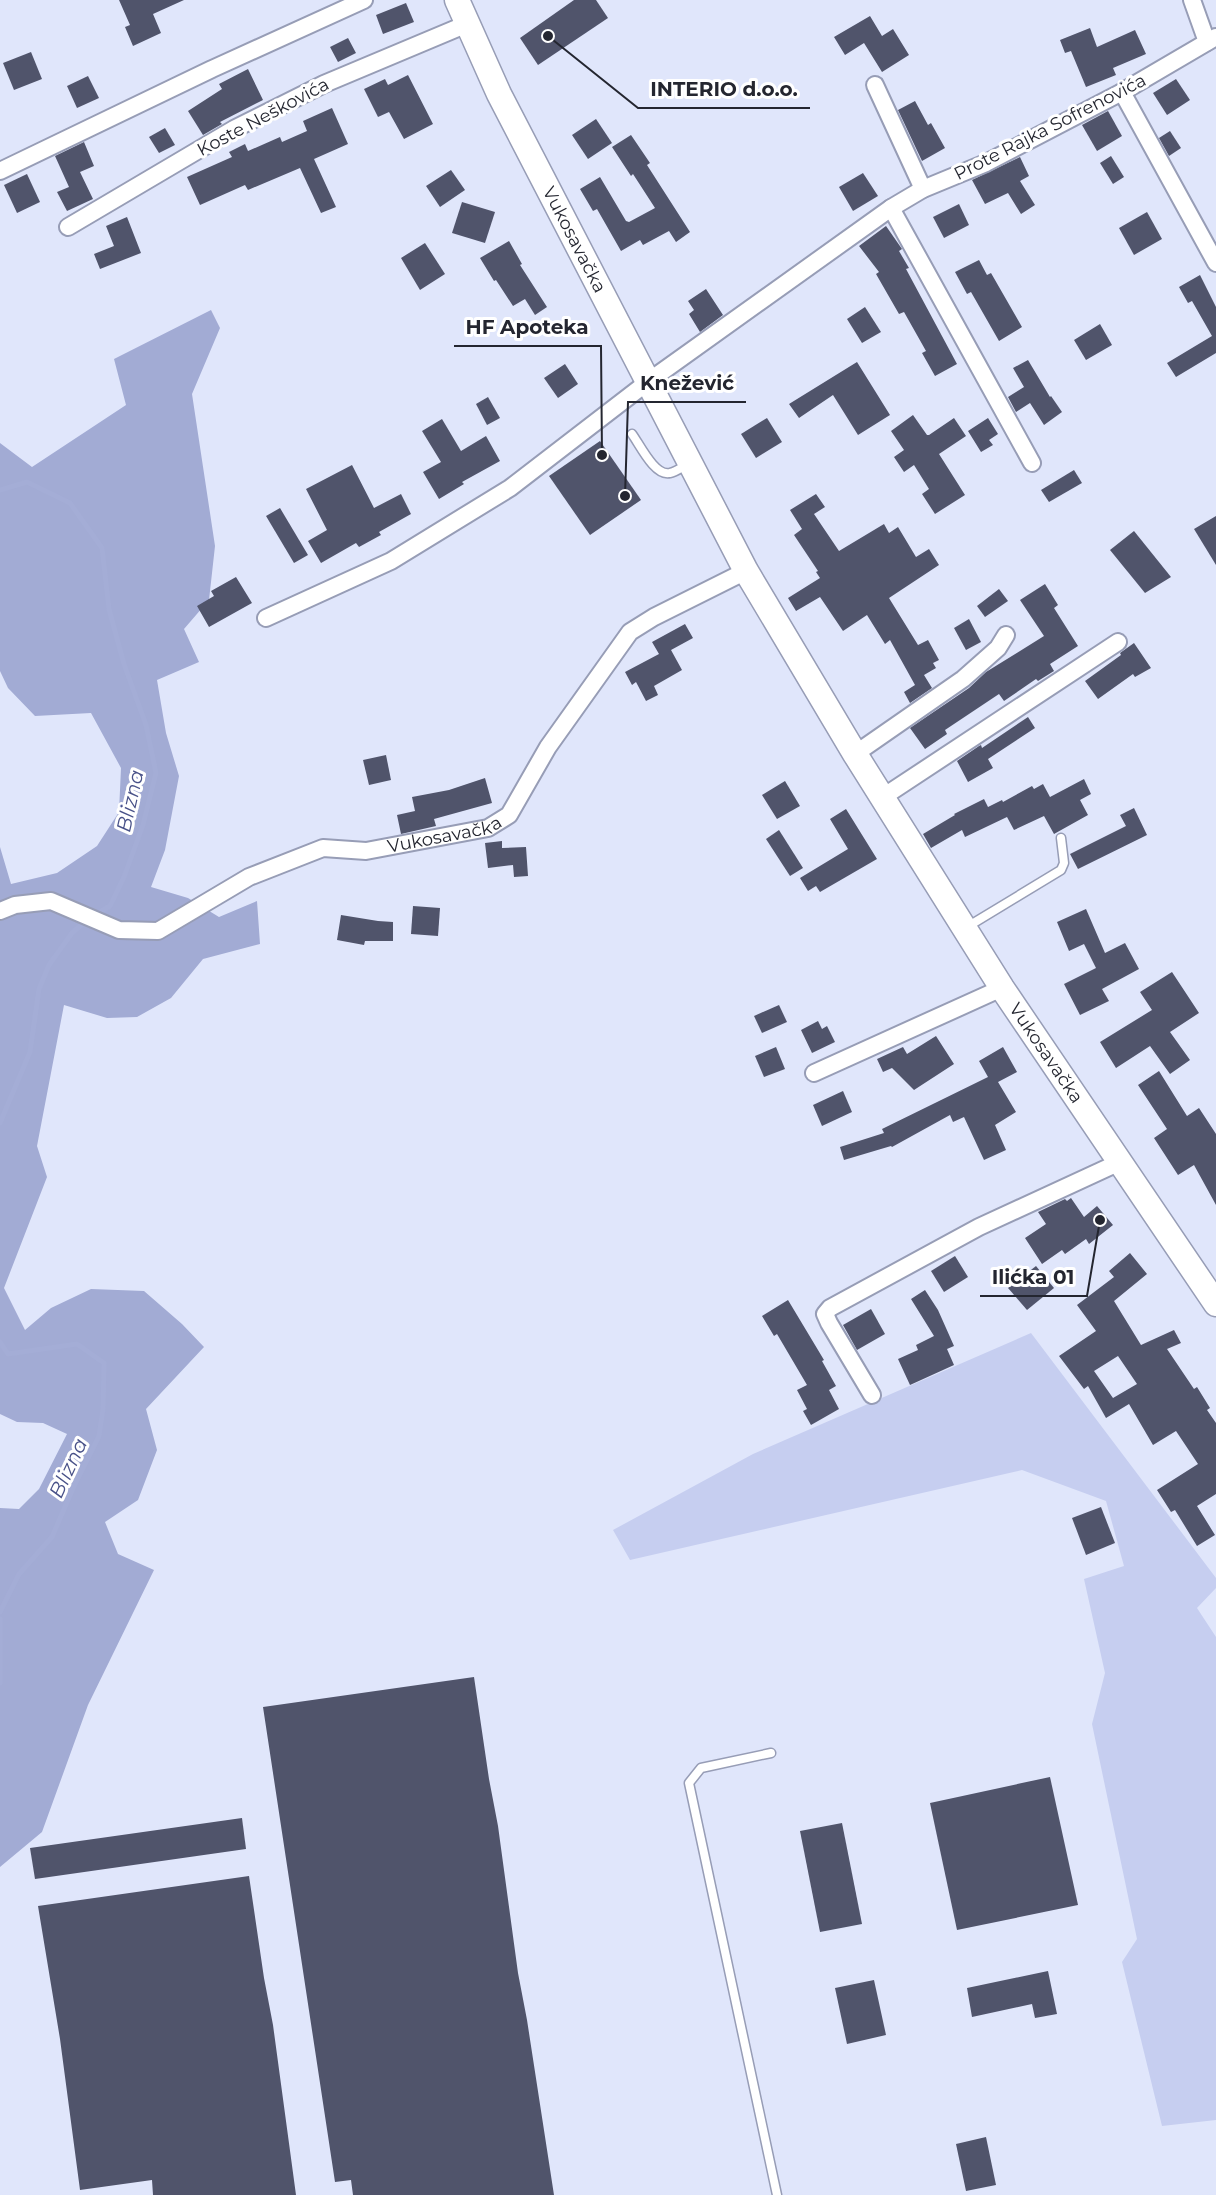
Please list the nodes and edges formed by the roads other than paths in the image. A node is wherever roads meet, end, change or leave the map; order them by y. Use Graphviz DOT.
graph roads {
  1 [pos="364,0"];
  2 [pos="458,0"];
  3 [pos="1192,0"];
  4 [pos="467,24"];
  5 [pos="1212,39"];
  6 [pos="874,85"];
  7 [pos="1122,92"];
  8 [pos="0,171"];
  9 [pos="923,189"];
  10 [pos="891,208"];
  11 [pos="68,227"];
  12 [pos="1216,264"];
  13 [pos="649,381"];
  14 [pos="632,434"];
  15 [pos="691,463"];
  16 [pos="1032,463"];
  17 [pos="746,572"];
  18 [pos="266,618"];
  19 [pos="1006,635"];
  20 [pos="1118,642"];
  21 [pos="855,754"];
  22 [pos="883,797"];
  23 [pos="1061,838"];
  24 [pos="0,911"];
  25 [pos="965,928"];
  26 [pos="1002,988"];
  27 [pos="814,1072"];
  28 [pos="1120,1162"];
  29 [pos="1216,1304"];
  30 [pos="872,1395"];
  31 [pos="771,1753"];
  32 [pos="777,2195"];
  1 -- 8 [label="street"];
  2 -- 4 [label="main road, Vukosavačka"];
  3 -- 5 [label="street, Prote Rajka Sofrenovića"];
  4 -- 11 [label="street, Koste Neškovića"];
  4 -- 13 [label="main road, Vukosavačka"];
  5 -- 7 [label="street, Prote Rajka Sofrenovića"];
  6 -- 9 [label="street"];
  7 -- 9 [label="street, Prote Rajka Sofrenovića"];
  7 -- 12 [label="street"];
  9 -- 10 [label="street, Prote Rajka Sofrenovića"];
  10 -- 13 [label="street, Prote Rajka Sofrenovića"];
  10 -- 16 [label="street"];
  13 -- 15 [label="main road, Vukosavačka"];
  13 -- 18 [label="street, Prote Rajka Sofrenovića"];
  14 -- 15 [label="lane"];
  15 -- 17 [label="main road, Vukosavačka"];
  17 -- 21 [label="main road, Vukosavačka"];
  17 -- 24 [label="street, Vukosavačka"];
  19 -- 21 [label="street"];
  20 -- 22 [label="street"];
  21 -- 22 [label="main road, Vukosavačka"];
  22 -- 25 [label="main road, Vukosavačka"];
  23 -- 25 [label="lane"];
  25 -- 26 [label="main road, Vukosavačka"];
  26 -- 27 [label="street"];
  26 -- 28 [label="main road, Vukosavačka"];
  28 -- 29 [label="main road, Vukosavačka"];
  28 -- 30 [label="street"];
  31 -- 32 [label="lane"];
}
